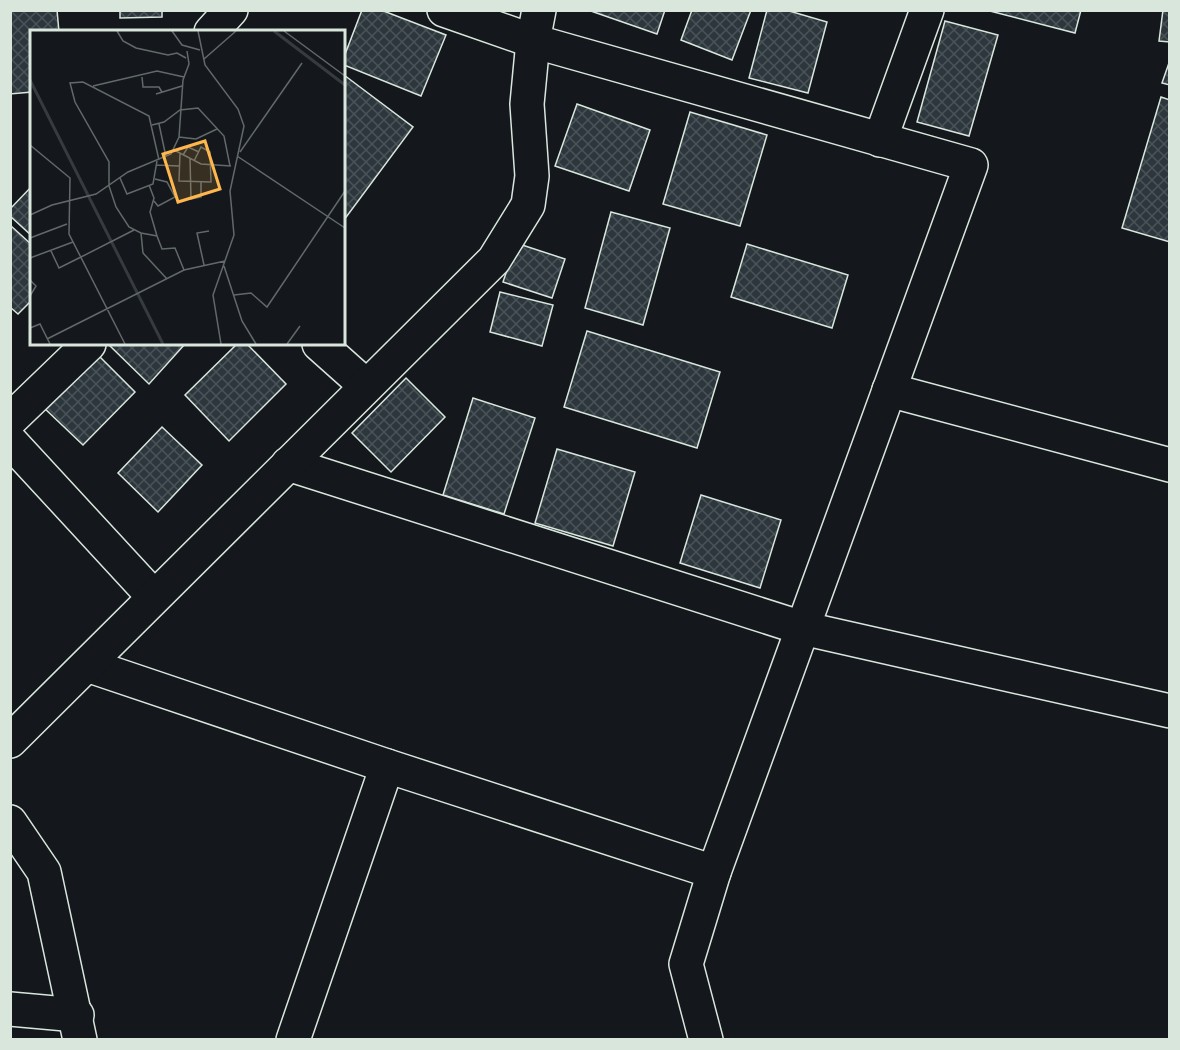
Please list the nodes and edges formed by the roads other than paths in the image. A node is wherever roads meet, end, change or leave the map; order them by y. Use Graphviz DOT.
graph roads {
  1 [pos="231,10"];
  2 [pos="444,10"];
  3 [pos="927,10"];
  4 [pos="536,26"];
  5 [pos="213,30"];
  6 [pos="880,140"];
  7 [pos="87,345"];
  8 [pos="320,345"];
  9 [pos="365,385"];
  10 [pos="889,390"];
  11 [pos="10,420"];
  12 [pos="10,441"];
  13 [pos="288,464"];
  14 [pos="1170,465"];
  15 [pos="154,597"];
  16 [pos="802,628"];
  17 [pos="87,665"];
  18 [pos="1170,711"];
  19 [pos="10,741"];
  20 [pos="387,766"];
  21 [pos="10,822"];
  22 [pos="714,872"];
  23 [pos="10,1009"];
  24 [pos="78,1027"];
  25 [pos="292,1040"];
  26 [pos="706,1040"];
  1 -- 5 [label="street"];
  2 -- 4 [label="street"];
  3 -- 6 [label="street"];
  4 -- 6 [label="street"];
  4 -- 9 [label="street"];
  6 -- 10 [label="street"];
  7 -- 11 [label="street"];
  8 -- 9 [label="street"];
  9 -- 13 [label="street"];
  10 -- 14 [label="street"];
  10 -- 16 [label="street"];
  12 -- 15 [label="street"];
  13 -- 15 [label="street"];
  13 -- 16 [label="street"];
  15 -- 17 [label="street"];
  16 -- 18 [label="street"];
  16 -- 22 [label="street"];
  17 -- 19 [label="street"];
  17 -- 20 [label="street"];
  20 -- 22 [label="street"];
  20 -- 25 [label="street"];
  21 -- 24 [label="street"];
  22 -- 26 [label="street"];
  23 -- 24 [label="street"];
}
